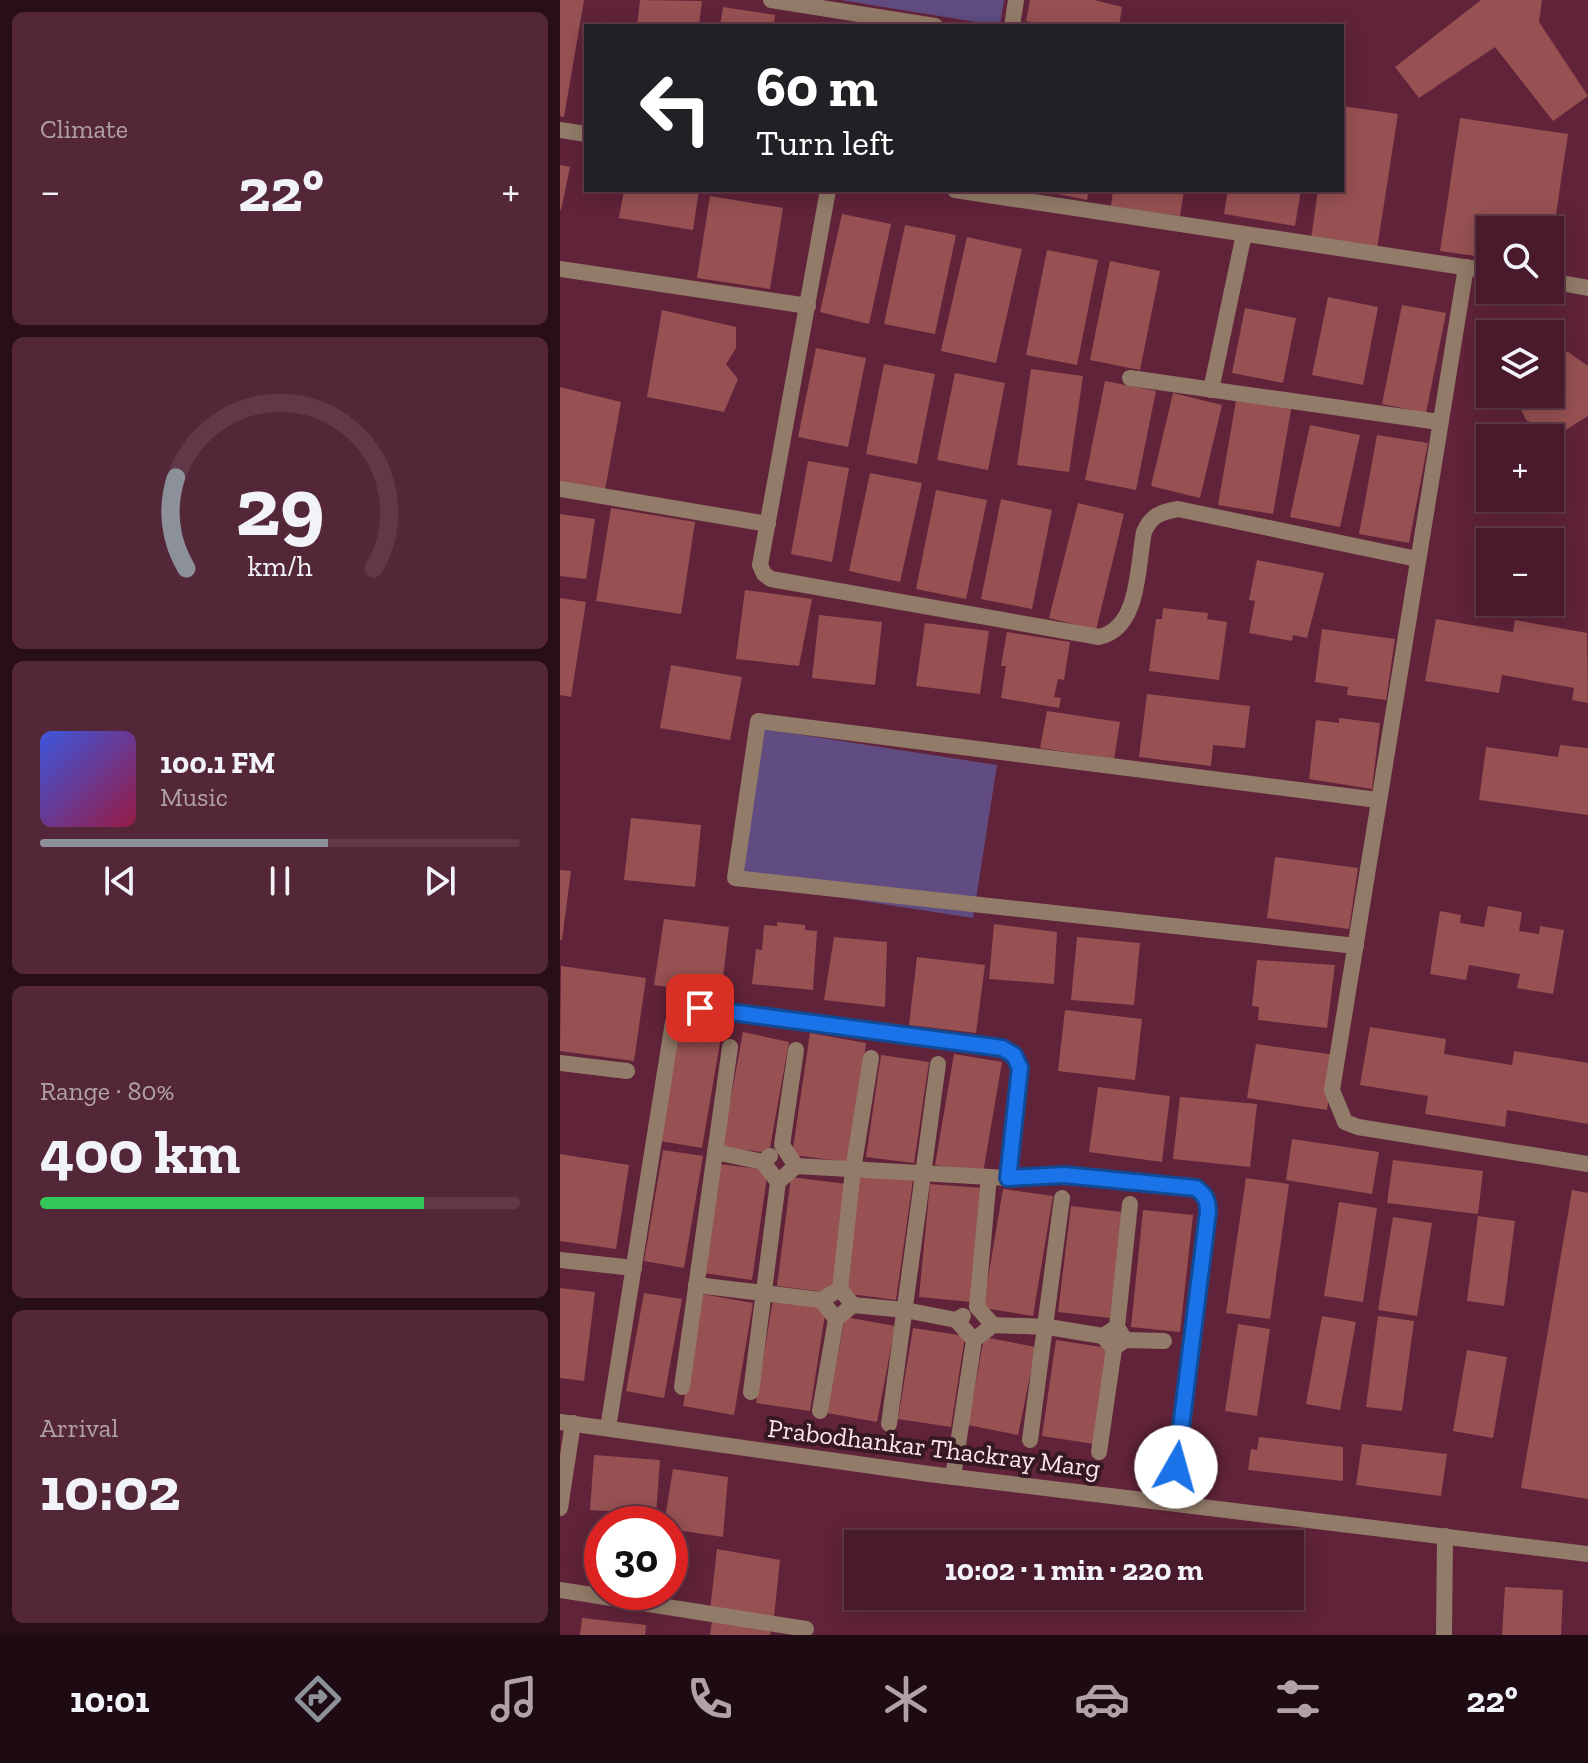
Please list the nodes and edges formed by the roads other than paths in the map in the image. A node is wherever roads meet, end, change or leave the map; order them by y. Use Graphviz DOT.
graph roads {
  1 [pos="771,0"];
  2 [pos="1016,0"];
  3 [pos="838,6"];
  4 [pos="925,24"];
  5 [pos="1012,24"];
  6 [pos="560,130"];
  7 [pos="584,134"];
  8 [pos="828,192"];
  9 [pos="978,192"];
  10 [pos="1001,194"];
  11 [pos="1244,234"];
  12 [pos="1466,267"];
  13 [pos="560,269"];
  14 [pos="1476,269"];
  15 [pos="1564,283"];
  16 [pos="1588,286"];
  17 [pos="808,306"];
  18 [pos="1130,378"];
  19 [pos="1211,390"];
  20 [pos="1439,422"];
  21 [pos="560,489"];
  22 [pos="768,524"];
  23 [pos="1417,559"];
  24 [pos="1378,800"];
  25 [pos="1356,946"];
  26 [pos="730,1047"];
  27 [pos="796,1050"];
  28 [pos="871,1058"];
  29 [pos="560,1063"];
  30 [pos="938,1064"];
  31 [pos="627,1071"];
  32 [pos="782,1145"];
  33 [pos="715,1152"];
  34 [pos="763,1162"];
  35 [pos="1588,1164"];
  36 [pos="796,1166"];
  37 [pos="853,1170"];
  38 [pos="922,1174"];
  39 [pos="989,1177"];
  40 [pos="1008,1178"];
  41 [pos="778,1182"];
  42 [pos="1062,1198"];
  43 [pos="1130,1204"];
  44 [pos="560,1260"];
  45 [pos="634,1268"];
  46 [pos="696,1285"];
  47 [pos="840,1289"];
  48 [pos="764,1293"];
  49 [pos="821,1300"];
  50 [pos="853,1305"];
  51 [pos="977,1307"];
  52 [pos="905,1310"];
  53 [pos="836,1319"];
  54 [pos="956,1320"];
  55 [pos="993,1325"];
  56 [pos="1048,1327"];
  57 [pos="1115,1338"];
  58 [pos="974,1340"];
  59 [pos="1164,1341"];
  60 [pos="682,1387"];
  61 [pos="751,1392"];
  62 [pos="820,1411"];
  63 [pos="566,1423"];
  64 [pos="889,1424"];
  65 [pos="608,1428"];
  66 [pos="1030,1440"];
  67 [pos="1099,1452"];
  68 [pos="953,1477"];
  69 [pos="1172,1501"];
  70 [pos="560,1508"];
  71 [pos="1445,1536"];
  72 [pos="1588,1554"];
  73 [pos="560,1590"];
  74 [pos="806,1629"];
  75 [pos="1444,1635"];
  1 -- 3 [label="street"];
  2 -- 5 [label="street"];
  3 -- 4 [label="street"];
  6 -- 7 [label="street"];
  8 -- 17 [label="street"];
  9 -- 10 [label="street"];
  10 -- 11 [label="street"];
  11 -- 12 [label="street"];
  11 -- 19 [label="street"];
  12 -- 14 [label="street"];
  12 -- 20 [label="street"];
  13 -- 17 [label="street"];
  15 -- 16 [label="street"];
  17 -- 22 [label="street"];
  18 -- 19 [label="street"];
  19 -- 20 [label="street"];
  20 -- 23 [label="street"];
  21 -- 22 [label="street"];
  22 -- 23 [label="street"];
  23 -- 24 [label="street"];
  24 -- 25 [label="street"];
  24 -- 25 [label="street"];
  25 -- 35 [label="street"];
  26 -- 33 [label="street"];
  27 -- 32 [label="street"];
  28 -- 37 [label="street"];
  29 -- 31 [label="street"];
  30 -- 38 [label="street"];
  32 -- 34 [label="street"];
  32 -- 36 [label="street"];
  33 -- 34 [label="street"];
  33 -- 46 [label="street"];
  34 -- 41 [label="street"];
  36 -- 37 [label="street"];
  36 -- 41 [label="street"];
  37 -- 38 [label="street"];
  37 -- 47 [label="street"];
  38 -- 39 [label="street"];
  38 -- 52 [label="street"];
  39 -- 40 [label="street"];
  39 -- 51 [label="street"];
  40 -- 45 [label="street"];
  40 -- 69 [label="street"];
  41 -- 48 [label="street"];
  42 -- 56 [label="street"];
  43 -- 57 [label="street"];
  44 -- 45 [label="street"];
  45 -- 65 [label="street"];
  46 -- 48 [label="street"];
  46 -- 60 [label="street"];
  47 -- 49 [label="street"];
  47 -- 50 [label="street"];
  48 -- 49 [label="street"];
  48 -- 61 [label="street"];
  49 -- 53 [label="street"];
  50 -- 52 [label="street"];
  50 -- 53 [label="street"];
  51 -- 54 [label="street"];
  51 -- 55 [label="street"];
  52 -- 54 [label="street"];
  52 -- 64 [label="street"];
  53 -- 62 [label="street"];
  54 -- 58 [label="street"];
  55 -- 56 [label="street"];
  55 -- 58 [label="street"];
  56 -- 57 [label="street"];
  56 -- 66 [label="street"];
  57 -- 59 [label="street"];
  57 -- 67 [label="street"];
  58 -- 68 [label="street"];
  63 -- 65 [label="street, Prabodhankar Thackray Marg"];
  63 -- 70 [label="street"];
  65 -- 68 [label="street, Prabodhankar Thackray Marg"];
  68 -- 69 [label="street, Prabodhankar Thackray Marg"];
  69 -- 71 [label="street, Prabodhankar Thackray Marg"];
  71 -- 72 [label="street, Prabodhankar Thackray Marg"];
  71 -- 75 [label="street"];
  73 -- 74 [label="street"];
}
